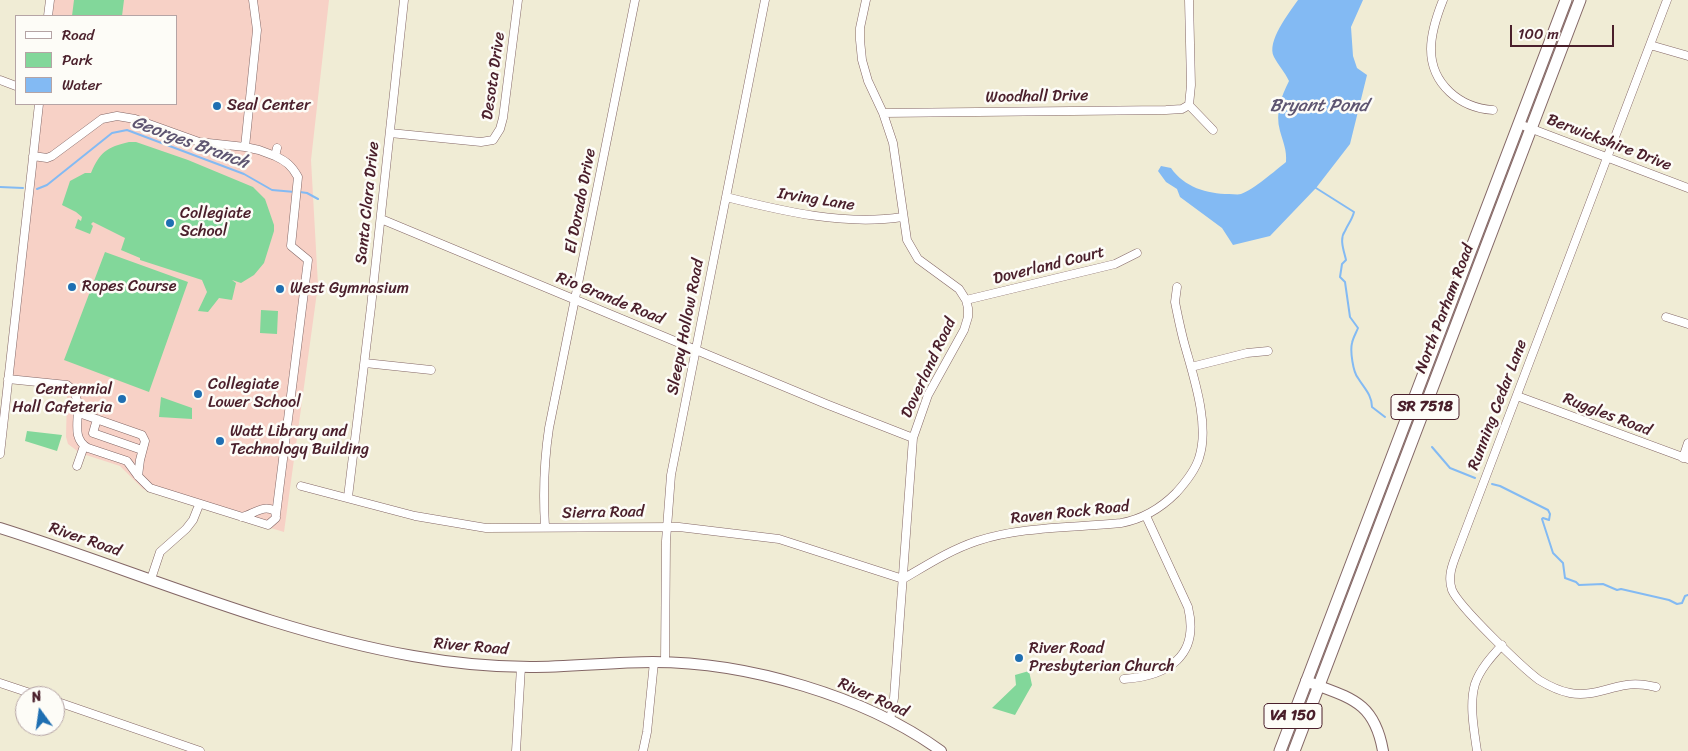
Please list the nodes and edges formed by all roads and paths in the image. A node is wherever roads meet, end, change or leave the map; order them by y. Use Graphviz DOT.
graph roads {
  1 [pos="50,0"];
  2 [pos="253,0"];
  3 [pos="404,0"];
  4 [pos="518,0"];
  5 [pos="635,0"];
  6 [pos="765,0"];
  7 [pos="866,0"];
  8 [pos="1189,0"];
  9 [pos="1443,0"];
  10 [pos="1566,0"];
  11 [pos="1580,0"];
  12 [pos="1667,0"];
  13 [pos="48,15"];
  14 [pos="1650,46"];
  15 [pos="1688,56"];
  16 [pos="0,80"];
  17 [pos="15,86"];
  18 [pos="39,105"];
  19 [pos="1189,105"];
  20 [pos="1493,110"];
  21 [pos="883,113"];
  22 [pos="1519,124"];
  23 [pos="1531,128"];
  24 [pos="1213,130"];
  25 [pos="390,133"];
  26 [pos="245,147"];
  27 [pos="33,156"];
  28 [pos="1607,158"];
  29 [pos="1688,188"];
  30 [pos="726,197"];
  31 [pos="902,218"];
  32 [pos="381,219"];
  33 [pos="1136,253"];
  34 [pos="1177,287"];
  35 [pos="576,300"];
  36 [pos="966,300"];
  37 [pos="1666,317"];
  38 [pos="1688,324"];
  39 [pos="696,349"];
  40 [pos="1268,351"];
  41 [pos="365,363"];
  42 [pos="1191,367"];
  43 [pos="431,370"];
  44 [pos="8,379"];
  45 [pos="1517,396"];
  46 [pos="79,413"];
  47 [pos="97,419"];
  48 [pos="912,438"];
  49 [pos="1688,443"];
  50 [pos="84,446"];
  51 [pos="142,450"];
  52 [pos="0,454"];
  53 [pos="1686,459"];
  54 [pos="77,466"];
  55 [pos="138,476"];
  56 [pos="300,486"];
  57 [pos="348,497"];
  58 [pos="199,505"];
  59 [pos="1146,516"];
  60 [pos="242,517"];
  61 [pos="276,518"];
  62 [pos="667,526"];
  63 [pos="545,527"];
  64 [pos="0,528"];
  65 [pos="151,579"];
  66 [pos="903,579"];
  67 [pos="1502,645"];
  68 [pos="654,662"];
  69 [pos="666,663"];
  70 [pos="521,667"];
  71 [pos="1124,679"];
  72 [pos="1306,681"];
  73 [pos="0,683"];
  74 [pos="1319,686"];
  75 [pos="1656,687"];
  76 [pos="15,688"];
  77 [pos="65,705"];
  78 [pos="890,720"];
  79 [pos="200,751"];
  80 [pos="516,751"];
  81 [pos="643,751"];
  82 [pos="941,751"];
  83 [pos="1280,751"];
  84 [pos="1294,751"];
  85 [pos="1383,751"];
  86 [pos="1477,751"];
  1 -- 13 [label="street"];
  2 -- 26 [label="street"];
  3 -- 25 [label="street, Santa Clara Drive"];
  4 -- 25 [label="street, Desota Drive"];
  5 -- 35 [label="street, El Dorado Drive"];
  6 -- 30 [label="street, Sleepy Hollow Road"];
  7 -- 21 [label="street, Doverland Road"];
  8 -- 19 [label="street"];
  9 -- 20 [label="street"];
  10 -- 22 [label="highway, North Parham Road / SR 7518"];
  11 -- 23 [label="highway, North Parham Road / SR 7518"];
  12 -- 14 [label="street, Running Cedar Lane"];
  14 -- 15 [label="street"];
  14 -- 28 [label="street, Running Cedar Lane"];
  16 -- 17 [label="street"];
  18 -- 27 [label="street"];
  19 -- 21 [label="street, Woodhall Drive"];
  19 -- 24 [label="street"];
  21 -- 31 [label="street, Doverland Road"];
  22 -- 23 [label="street, Berwickshire Drive"];
  22 -- 72 [label="highway, North Parham Road / SR 7518"];
  23 -- 28 [label="street, Berwickshire Drive"];
  23 -- 74 [label="highway, North Parham Road / SR 7518"];
  25 -- 32 [label="street, Santa Clara Drive"];
  26 -- 27 [label="street"];
  26 -- 61 [label="street"];
  27 -- 44 [label="street"];
  28 -- 29 [label="street, Berwickshire Drive"];
  28 -- 45 [label="street, Running Cedar Lane"];
  30 -- 31 [label="street, Irving Lane"];
  30 -- 39 [label="street, Sleepy Hollow Road"];
  31 -- 36 [label="street, Doverland Road"];
  32 -- 35 [label="street, Rio Grande Road"];
  32 -- 41 [label="street, Santa Clara Drive"];
  33 -- 36 [label="street, Doverland Court"];
  34 -- 42 [label="street, Raven Rock Road"];
  35 -- 39 [label="street, Rio Grande Road"];
  35 -- 63 [label="street, El Dorado Drive"];
  36 -- 48 [label="street, Doverland Road"];
  37 -- 38 [label="street"];
  39 -- 48 [label="street, Rio Grande Road"];
  39 -- 62 [label="street, Sleepy Hollow Road"];
  40 -- 42 [label="street"];
  41 -- 43 [label="street"];
  41 -- 57 [label="street, Santa Clara Drive"];
  42 -- 59 [label="street, Raven Rock Road"];
  44 -- 46 [label="street"];
  44 -- 52 [label="street"];
  45 -- 53 [label="street, Ruggles Road"];
  45 -- 67 [label="street, Running Cedar Lane"];
  46 -- 47 [label="street"];
  46 -- 50 [label="street"];
  47 -- 51 [label="street"];
  47 -- 51 [label="street"];
  48 -- 66 [label="street, Doverland Road"];
  49 -- 53 [label="street"];
  50 -- 54 [label="street"];
  50 -- 55 [label="street"];
  51 -- 55 [label="street"];
  55 -- 58 [label="street"];
  56 -- 57 [label="street, Sierra Road"];
  57 -- 63 [label="street, Sierra Road"];
  58 -- 60 [label="street"];
  58 -- 65 [label="street"];
  59 -- 66 [label="street, Raven Rock Road"];
  59 -- 71 [label="street"];
  60 -- 61 [label="street"];
  60 -- 61 [label="street"];
  62 -- 63 [label="street, Sierra Road"];
  62 -- 66 [label="street, Sierra Road"];
  62 -- 69 [label="street, Sleepy Hollow Road"];
  64 -- 65 [label="main road, River Road"];
  65 -- 70 [label="main road, River Road"];
  66 -- 78 [label="street, Doverland Road"];
  67 -- 75 [label="street, Running Cedar Lane"];
  67 -- 86 [label="street"];
  68 -- 69 [label="main road, River Road"];
  68 -- 70 [label="main road, River Road"];
  68 -- 81 [label="street"];
  69 -- 78 [label="main road, River Road"];
  70 -- 80 [label="street"];
  72 -- 74 [label="main road"];
  72 -- 83 [label="highway, VA 150"];
  73 -- 76 [label="street"];
  74 -- 84 [label="highway, VA 150"];
  74 -- 85 [label="main road"];
  77 -- 79 [label="street"];
  78 -- 82 [label="main road, River Road"];
}
